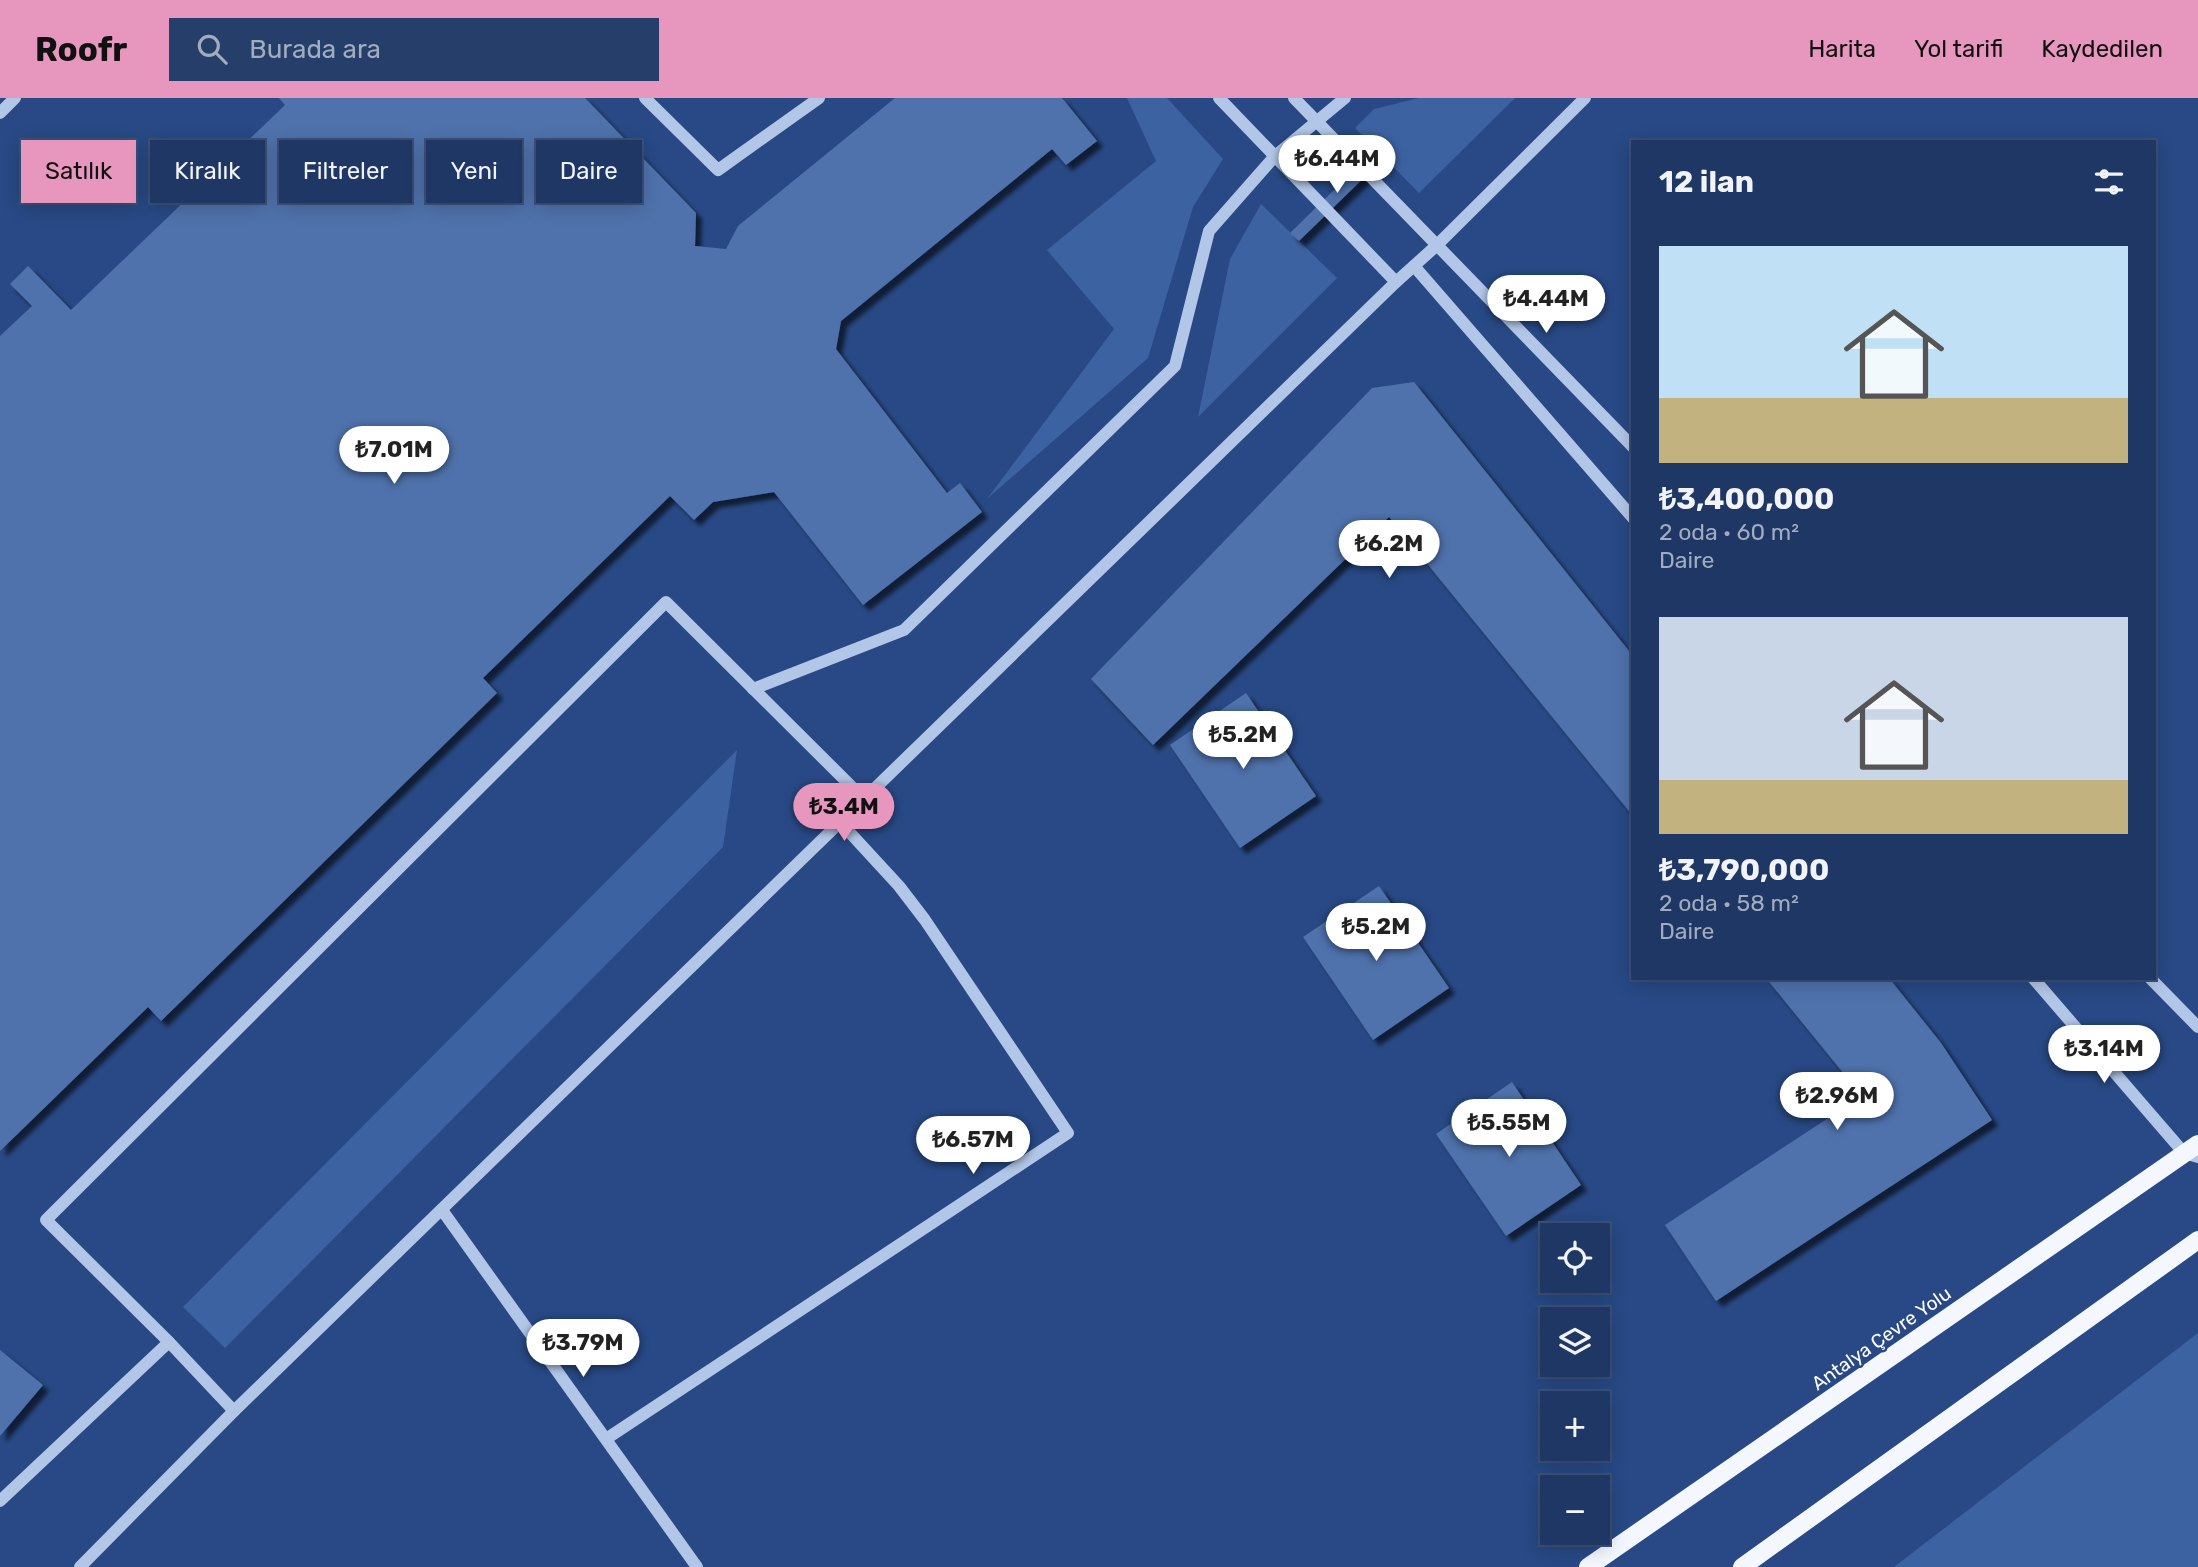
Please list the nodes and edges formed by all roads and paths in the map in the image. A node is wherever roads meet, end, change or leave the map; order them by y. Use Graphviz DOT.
graph roads {
  1 [pos="15,98"];
  2 [pos="645,98"];
  3 [pos="819,98"];
  4 [pos="1219,98"];
  5 [pos="1294,98"];
  6 [pos="1345,98"];
  7 [pos="1586,98"];
  8 [pos="0,113"];
  9 [pos="1317,122"];
  10 [pos="1275,156"];
  11 [pos="1436,246"];
  12 [pos="1414,266"];
  13 [pos="1396,282"];
  14 [pos="1631,445"];
  15 [pos="1631,516"];
  16 [pos="753,689"];
  17 [pos="865,800"];
  18 [pos="841,823"];
  19 [pos="2035,980"];
  20 [pos="2152,980"];
  21 [pos="2198,1027"];
  22 [pos="2193,1151"];
  23 [pos="442,1210"];
  24 [pos="2198,1240"];
  25 [pos="169,1342"];
  26 [pos="234,1411"];
  27 [pos="606,1439"];
  28 [pos="0,1501"];
  29 [pos="80,1567"];
  30 [pos="697,1567"];
  31 [pos="1588,1567"];
  32 [pos="1742,1567"];
  1 -- 8 [label="street"];
  2 -- 3 [label="street"];
  4 -- 10 [label="street"];
  5 -- 9 [label="street"];
  6 -- 9 [label="street"];
  7 -- 11 [label="street"];
  9 -- 10 [label="street"];
  9 -- 11 [label="street"];
  10 -- 13 [label="street"];
  10 -- 16 [label="street"];
  11 -- 12 [label="street"];
  11 -- 14 [label="street"];
  12 -- 13 [label="street"];
  12 -- 15 [label="street"];
  13 -- 17 [label="street"];
  16 -- 17 [label="street"];
  16 -- 25 [label="street"];
  17 -- 18 [label="street"];
  18 -- 23 [label="street"];
  18 -- 27 [label="street"];
  19 -- 22 [label="street"];
  20 -- 21 [label="street"];
  22 -- 31 [label="main road, Antalya Çevre Yolu"];
  23 -- 26 [label="street"];
  23 -- 27 [label="street"];
  24 -- 32 [label="main road"];
  25 -- 26 [label="street"];
  25 -- 28 [label="street"];
  26 -- 29 [label="street"];
  27 -- 30 [label="street"];
}
